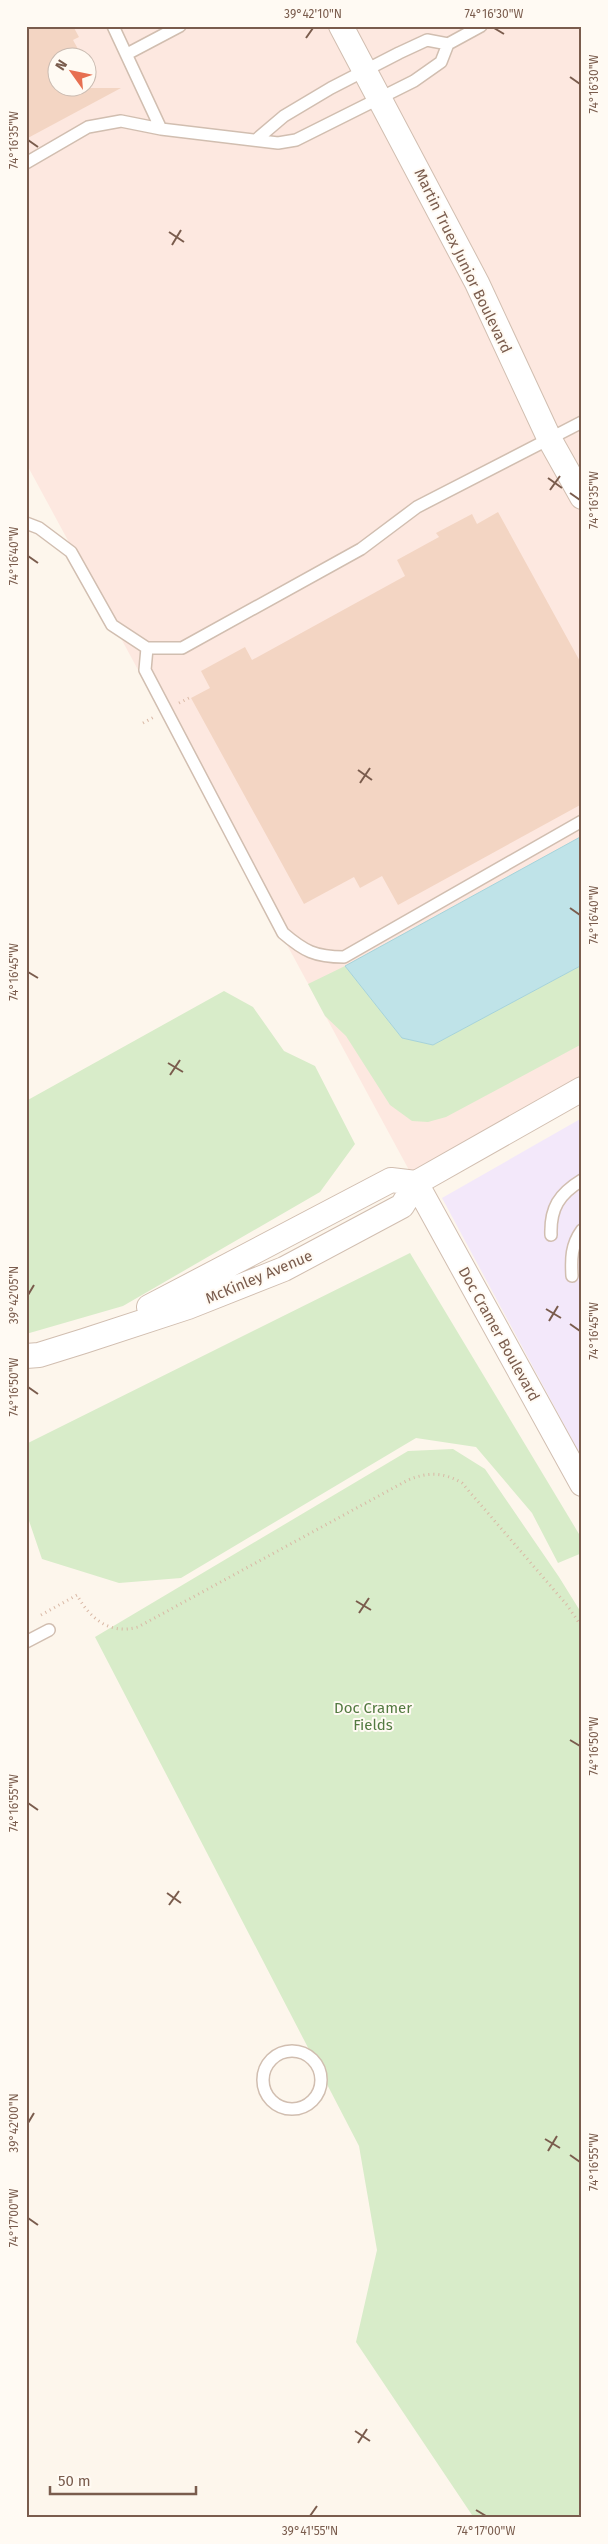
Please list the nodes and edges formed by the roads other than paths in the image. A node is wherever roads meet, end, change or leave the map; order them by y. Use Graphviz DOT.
graph roads {
  1 [pos="113,26"];
  2 [pos="180,26"];
  3 [pos="341,26"];
  4 [pos="481,26"];
  5 [pos="448,44"];
  6 [pos="127,54"];
  7 [pos="366,70"];
  8 [pos="380,98"];
  9 [pos="161,129"];
  10 [pos="257,139"];
  11 [pos="26,163"];
  12 [pos="582,422"];
  13 [pos="550,440"];
  14 [pos="582,497"];
  15 [pos="26,523"];
  16 [pos="147,648"];
  17 [pos="582,821"];
  18 [pos="582,1089"];
  19 [pos="582,1180"];
  20 [pos="416,1183"];
  21 [pos="582,1230"];
  22 [pos="550,1235"];
  23 [pos="572,1276"];
  24 [pos="26,1356"];
  25 [pos="582,1484"];
  26 [pos="49,1630"];
  27 [pos="26,1642"];
  28 [pos="278,2055"];
  1 -- 6 [label="lane"];
  2 -- 6 [label="lane"];
  3 -- 7 [label="street, Martin Truex Junior Boulevard"];
  4 -- 5 [label="lane"];
  5 -- 7 [label="lane"];
  5 -- 8 [label="lane"];
  6 -- 9 [label="lane"];
  7 -- 8 [label="street, Martin Truex Junior Boulevard"];
  7 -- 10 [label="lane"];
  8 -- 10 [label="lane"];
  8 -- 13 [label="street, Martin Truex Junior Boulevard"];
  9 -- 10 [label="lane"];
  9 -- 11 [label="lane"];
  12 -- 13 [label="lane"];
  13 -- 14 [label="street, Martin Truex Junior Boulevard"];
  13 -- 16 [label="lane"];
  15 -- 16 [label="lane"];
  16 -- 17 [label="lane"];
  18 -- 20 [label="street"];
  19 -- 22 [label="lane"];
  20 -- 24 [label="street, McKinley Avenue"];
  20 -- 25 [label="street, Doc Cramer Boulevard"];
  21 -- 23 [label="lane"];
  26 -- 27 [label="lane"];
  28 -- 28 [label="lane"];
}
